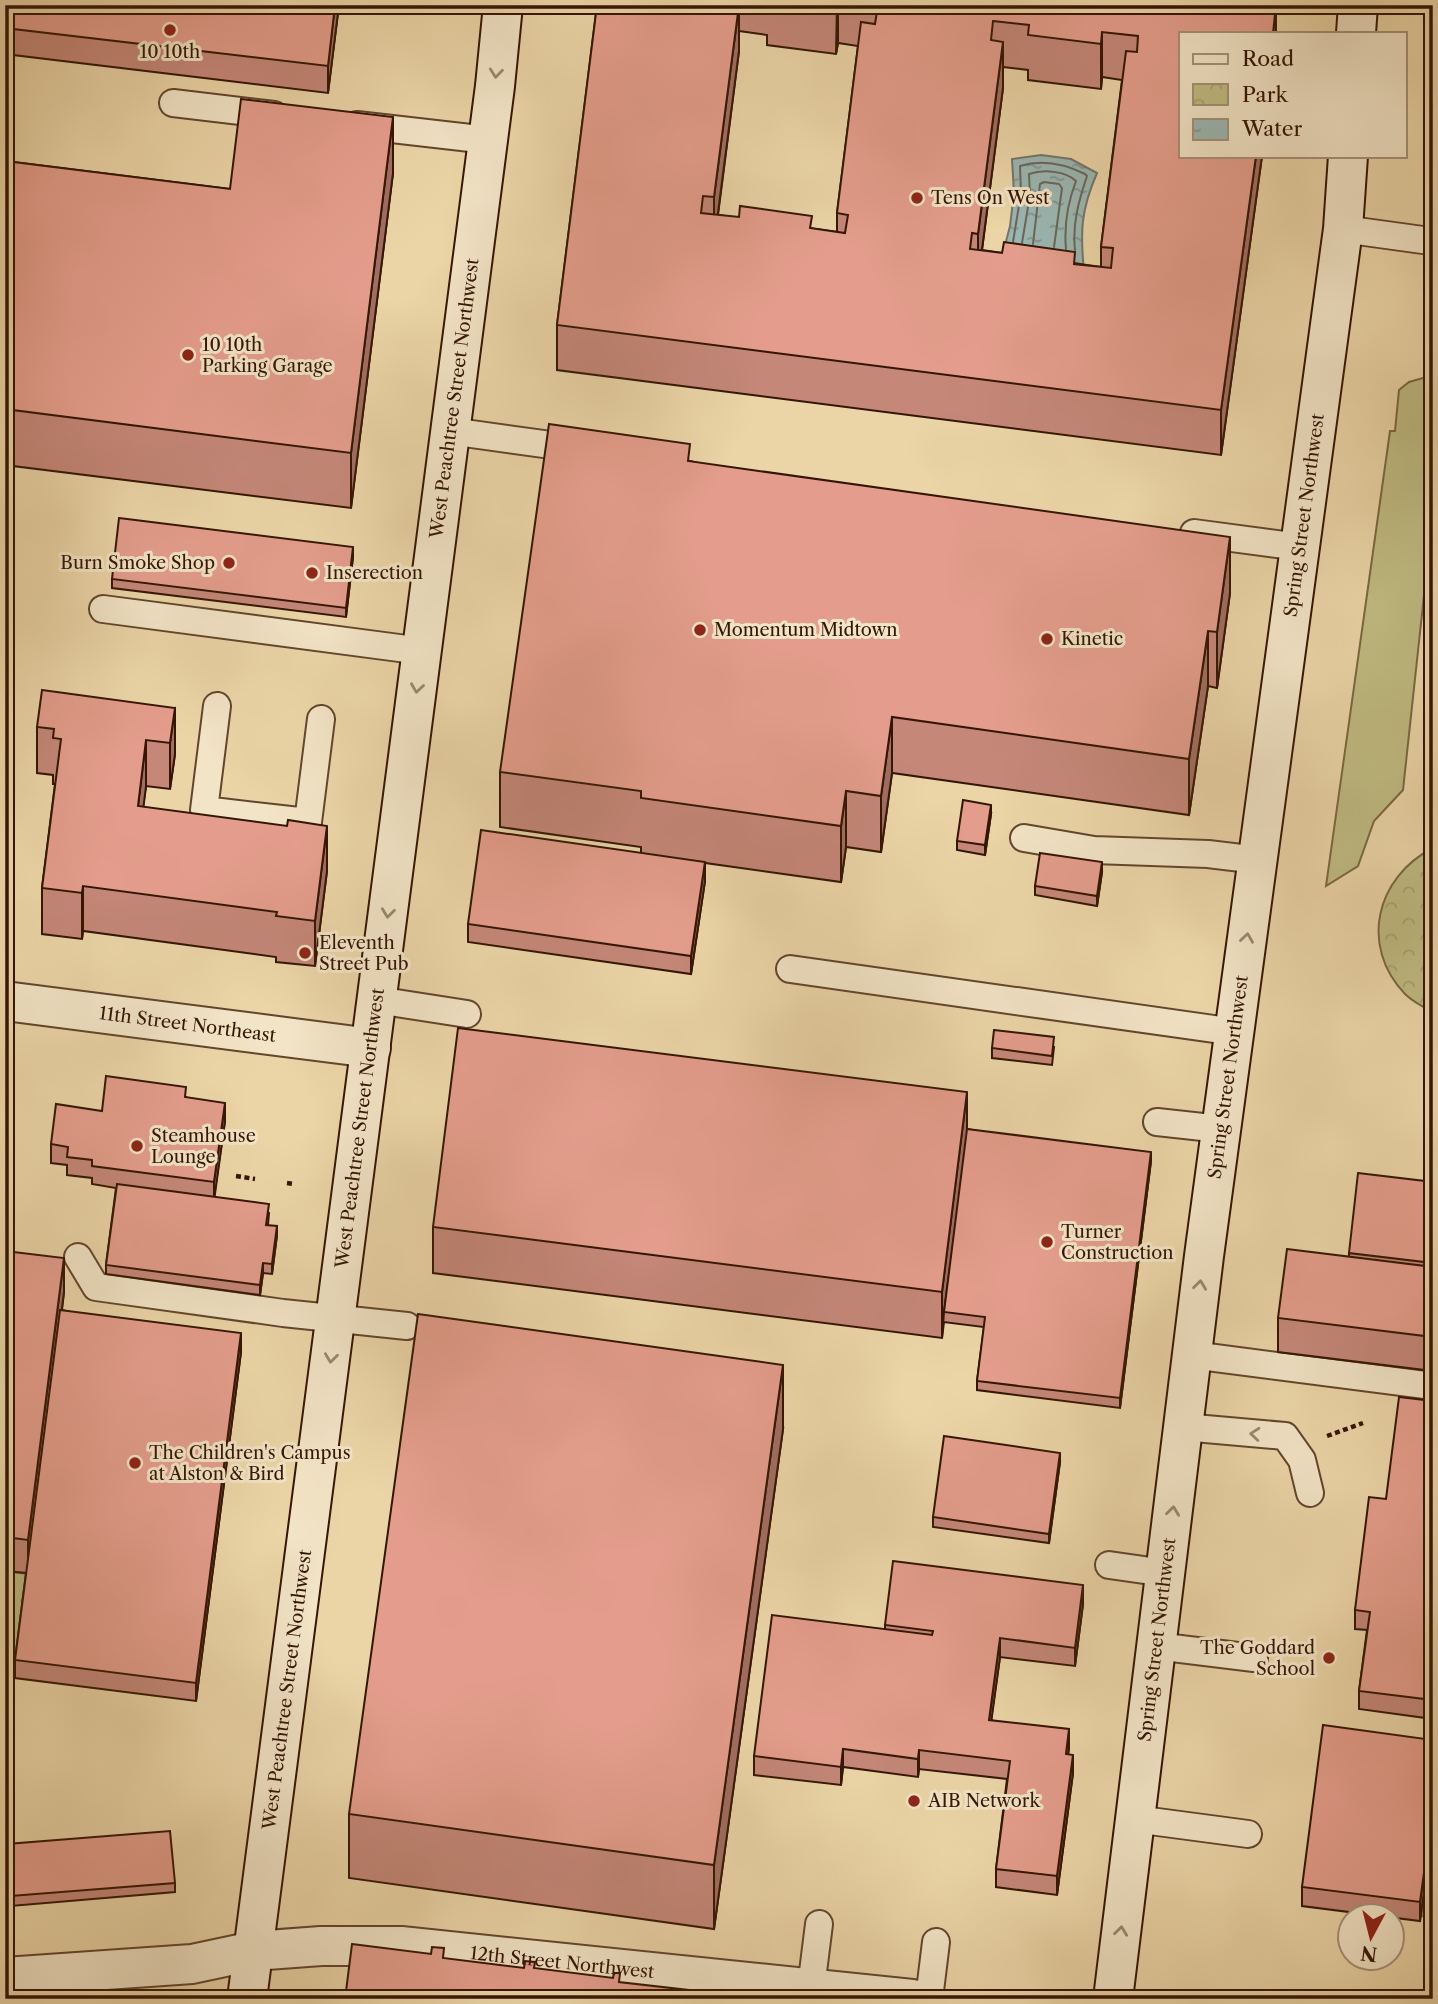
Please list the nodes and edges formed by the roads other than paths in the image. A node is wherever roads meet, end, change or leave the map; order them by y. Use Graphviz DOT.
graph roads {
  1 [pos="503,5"];
  2 [pos="1358,5"];
  3 [pos="1356,32"];
  4 [pos="173,103"];
  5 [pos="293,117"];
  6 [pos="333,122"];
  7 [pos="488,140"];
  8 [pos="1348,158"];
  9 [pos="1343,229"];
  10 [pos="1430,241"];
  11 [pos="450,431"];
  12 [pos="607,453"];
  13 [pos="1176,530"];
  14 [pos="1300,547"];
  15 [pos="103,609"];
  16 [pos="422,650"];
  17 [pos="217,706"];
  18 [pos="321,719"];
  19 [pos="1024,838"];
  20 [pos="1258,860"];
  21 [pos="790,969"];
  22 [pos="377,1000"];
  23 [pos="5,1001"];
  24 [pos="467,1014"];
  25 [pos="1235,1032"];
  26 [pos="371,1048"];
  27 [pos="1157,1122"];
  28 [pos="1222,1129"];
  29 [pos="78,1257"];
  30 [pos="336,1318"];
  31 [pos="407,1326"];
  32 [pos="1192,1355"];
  33 [pos="1433,1386"];
  34 [pos="1183,1427"];
  35 [pos="1310,1493"];
  36 [pos="1109,1566"];
  37 [pos="1165,1573"];
  38 [pos="1156,1646"];
  39 [pos="1254,1658"];
  40 [pos="1135,1819"];
  41 [pos="1248,1835"];
  42 [pos="819,1924"];
  43 [pos="936,1942"];
  44 [pos="253,1951"];
  45 [pos="5,1977"];
  46 [pos="811,1988"];
  47 [pos="755,1990"];
  48 [pos="247,1999"];
  49 [pos="912,1999"];
  50 [pos="929,1999"];
  51 [pos="1113,1999"];
  1 -- 7 [label="main road, West Peachtree Street Northwest, one-way"];
  2 -- 3 [label="main road"];
  4 -- 5 [label="lane"];
  6 -- 7 [label="lane"];
  7 -- 11 [label="main road, West Peachtree Street Northwest"];
  8 -- 9 [label="main road, Spring Street Northwest"];
  9 -- 10 [label="lane"];
  9 -- 14 [label="main road, Spring Street Northwest"];
  11 -- 12 [label="lane"];
  11 -- 16 [label="main road, West Peachtree Street Northwest"];
  13 -- 14 [label="lane"];
  14 -- 20 [label="main road, Spring Street Northwest"];
  15 -- 16 [label="lane"];
  16 -- 22 [label="main road, West Peachtree Street Northwest, one-way"];
  17 -- 18 [label="lane"];
  19 -- 20 [label="lane"];
  25 -- 20 [label="main road, Spring Street Northwest, one-way"];
  21 -- 25 [label="lane"];
  22 -- 24 [label="lane"];
  22 -- 26 [label="main road, West Peachtree Street Northwest"];
  23 -- 26 [label="main road, 11th Street Northeast"];
  25 -- 28 [label="main road, Spring Street Northwest"];
  26 -- 30 [label="main road, West Peachtree Street Northwest"];
  27 -- 28 [label="lane"];
  32 -- 28 [label="main road, Spring Street Northwest, one-way"];
  29 -- 30 [label="lane"];
  30 -- 31 [label="lane"];
  30 -- 44 [label="main road, West Peachtree Street Northwest, one-way"];
  32 -- 33 [label="lane"];
  32 -- 34 [label="main road, Spring Street Northwest"];
  35 -- 34 [label="lane, one-way"];
  37 -- 34 [label="main road, Spring Street Northwest, one-way"];
  36 -- 37 [label="lane"];
  37 -- 38 [label="main road, Spring Street Northwest"];
  38 -- 39 [label="lane"];
  38 -- 40 [label="main road, Spring Street Northwest"];
  40 -- 41 [label="lane"];
  51 -- 40 [label="main road, Spring Street Northwest, one-way"];
  42 -- 46 [label="lane"];
  43 -- 50 [label="lane"];
  44 -- 45 [label="main road, 12th Street Northwest"];
  44 -- 47 [label="main road, 12th Street Northwest"];
  44 -- 48 [label="main road, West Peachtree Street Northwest"];
  46 -- 47 [label="main road, 12th Street Northwest"];
  46 -- 49 [label="main road, 12th Street Northwest"];
}
